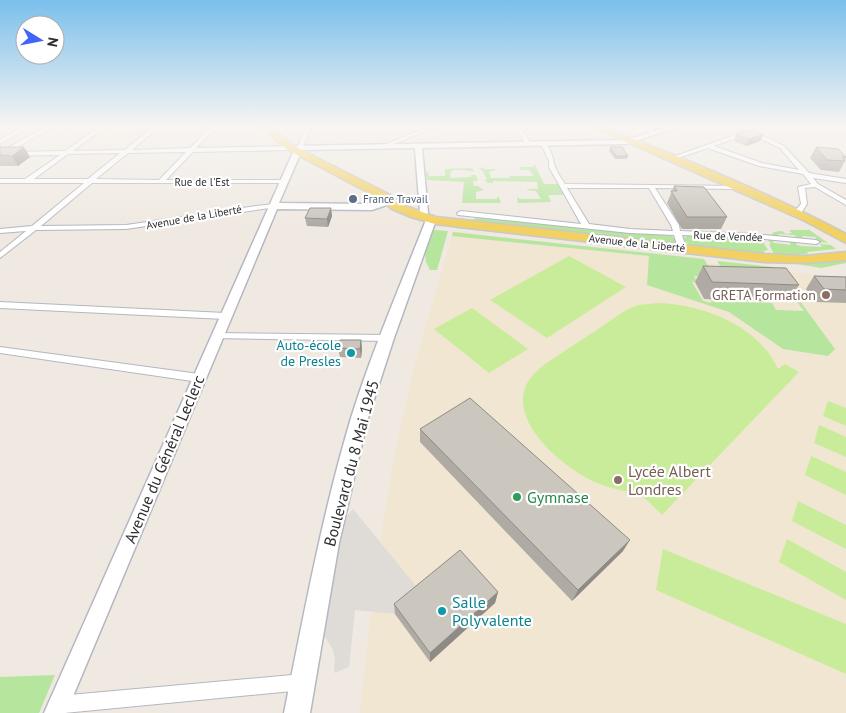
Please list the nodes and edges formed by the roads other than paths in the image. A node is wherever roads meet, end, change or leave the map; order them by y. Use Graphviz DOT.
graph roads {
  1 [pos="58,158"];
  2 [pos="118,158"];
  3 [pos="184,158"];
  4 [pos="293,158"];
  5 [pos="311,158"];
  6 [pos="420,158"];
  7 [pos="549,158"];
  8 [pos="673,158"];
  9 [pos="743,158"];
  10 [pos="792,158"];
  11 [pos="807,174"];
  12 [pos="0,181"];
  13 [pos="27,181"];
  14 [pos="91,181"];
  15 [pos="846,181"];
  16 [pos="161,182"];
  17 [pos="284,182"];
  18 [pos="816,185"];
  19 [pos="564,186"];
  20 [pos="651,187"];
  21 [pos="737,187"];
  22 [pos="388,200"];
  23 [pos="846,203"];
  24 [pos="274,206"];
  25 [pos="461,213"];
  26 [pos="796,214"];
  27 [pos="431,217"];
  28 [pos="586,226"];
  29 [pos="35,227"];
  30 [pos="0,231"];
  31 [pos="679,234"];
  32 [pos="846,239"];
  33 [pos="816,242"];
  34 [pos="846,244"];
  35 [pos="682,248"];
  36 [pos="846,252"];
  37 [pos="736,254"];
  38 [pos="0,256"];
  39 [pos="846,256"];
  40 [pos="0,305"];
  41 [pos="225,316"];
  42 [pos="217,336"];
  43 [pos="387,338"];
  44 [pos="0,350"];
  45 [pos="198,378"];
  46 [pos="302,682"];
  47 [pos="57,709"];
  48 [pos="297,713"];
  1 -- 13 [label="street"];
  2 -- 14 [label="street"];
  3 -- 16 [label="street"];
  4 -- 17 [label="street, Avenue du Général Leclerc"];
  5 -- 22 [label="main road"];
  6 -- 27 [label="street"];
  7 -- 19 [label="street"];
  8 -- 21 [label="main road"];
  9 -- 11 [label="street"];
  10 -- 11 [label="street"];
  11 -- 15 [label="street"];
  11 -- 18 [label="street"];
  12 -- 13 [label="street, Rue de l'Est"];
  13 -- 14 [label="street, Rue de l'Est"];
  14 -- 16 [label="street, Rue de l'Est"];
  14 -- 29 [label="street"];
  16 -- 17 [label="street, Rue de l'Est"];
  17 -- 24 [label="street, Avenue du Général Leclerc"];
  18 -- 23 [label="street"];
  18 -- 26 [label="street"];
  19 -- 20 [label="street"];
  19 -- 28 [label="street"];
  20 -- 21 [label="street"];
  20 -- 31 [label="street"];
  21 -- 26 [label="main road"];
  22 -- 24 [label="street, Avenue de la Liberté"];
  22 -- 27 [label="main road, Avenue de la Liberté"];
  24 -- 29 [label="street, Avenue de la Liberté"];
  24 -- 41 [label="street, Avenue du Général Leclerc"];
  25 -- 28 [label="street, Rue de Vendée"];
  26 -- 32 [label="main road"];
  26 -- 34 [label="main road"];
  27 -- 35 [label="main road, Avenue de la Liberté"];
  27 -- 43 [label="main road, Boulevard du 8 Mai 1945"];
  28 -- 31 [label="street, Rue de Vendée"];
  29 -- 30 [label="street, Avenue de la Liberté"];
  29 -- 38 [label="street"];
  31 -- 33 [label="street, Rue de Vendée"];
  31 -- 35 [label="street"];
  35 -- 37 [label="main road, Avenue de la Liberté"];
  36 -- 37 [label="main road, Avenue de la Liberté"];
  37 -- 39 [label="main road, Avenue de la Liberté"];
  40 -- 41 [label="street"];
  41 -- 42 [label="street, Avenue du Général Leclerc"];
  42 -- 43 [label="street"];
  42 -- 45 [label="street, Avenue du Général Leclerc"];
  43 -- 46 [label="main road, Boulevard du 8 Mai 1945"];
  44 -- 45 [label="street"];
  45 -- 47 [label="street, Avenue du Général Leclerc"];
  46 -- 47 [label="street"];
  46 -- 48 [label="main road, Boulevard du 8 Mai 1945"];
}
